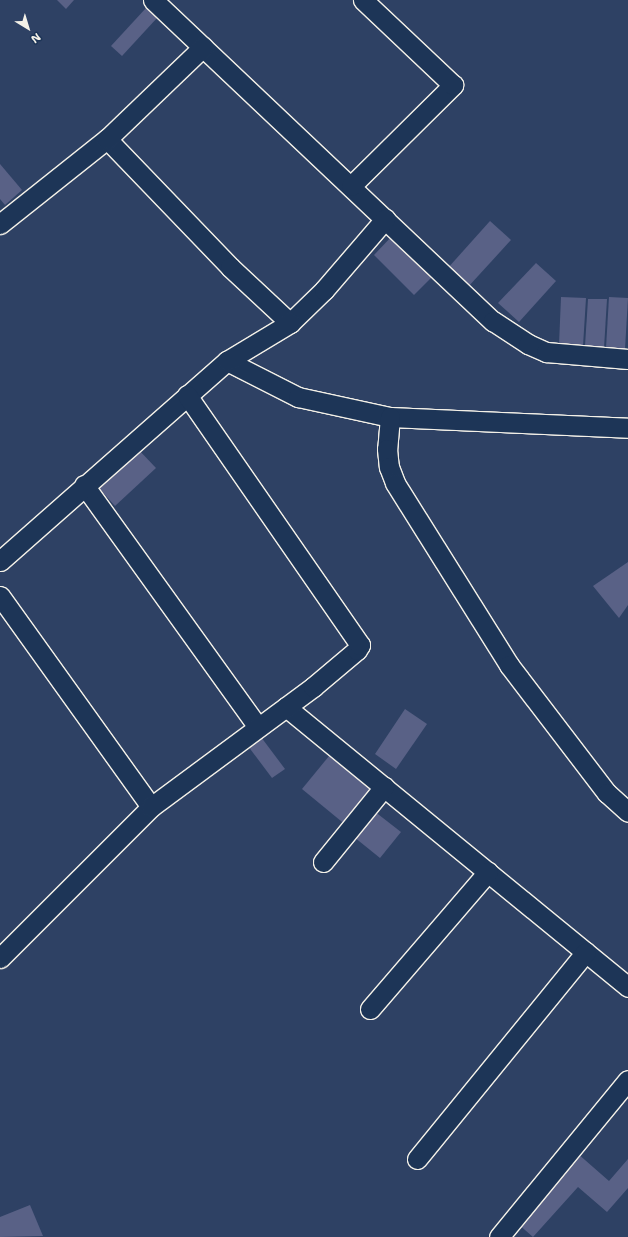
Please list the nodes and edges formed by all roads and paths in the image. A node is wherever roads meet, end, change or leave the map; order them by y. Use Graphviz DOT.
graph roads {
  1 [pos="154,0"];
  2 [pos="363,0"];
  3 [pos="203,47"];
  4 [pos="107,139"];
  5 [pos="351,186"];
  6 [pos="386,219"];
  7 [pos="0,224"];
  8 [pos="290,323"];
  9 [pos="628,359"];
  10 [pos="227,361"];
  11 [pos="187,395"];
  12 [pos="390,417"];
  13 [pos="628,428"];
  14 [pos="84,485"];
  15 [pos="0,561"];
  16 [pos="0,596"];
  17 [pos="286,706"];
  18 [pos="258,727"];
  19 [pos="384,787"];
  20 [pos="151,807"];
  21 [pos="628,812"];
  22 [pos="323,862"];
  23 [pos="488,872"];
  24 [pos="586,952"];
  25 [pos="0,958"];
  26 [pos="628,987"];
  27 [pos="370,1009"];
  28 [pos="628,1080"];
  29 [pos="417,1159"];
  30 [pos="500,1237"];
  1 -- 3 [label="street"];
  2 -- 5 [label="street"];
  3 -- 4 [label="street"];
  3 -- 5 [label="street"];
  4 -- 7 [label="street"];
  4 -- 8 [label="street"];
  5 -- 6 [label="street"];
  6 -- 8 [label="street"];
  6 -- 9 [label="street"];
  8 -- 10 [label="street"];
  10 -- 11 [label="street"];
  10 -- 12 [label="street"];
  11 -- 14 [label="street"];
  11 -- 17 [label="street"];
  12 -- 13 [label="street"];
  12 -- 21 [label="street"];
  14 -- 15 [label="street"];
  14 -- 18 [label="street"];
  16 -- 20 [label="street"];
  17 -- 18 [label="street"];
  17 -- 19 [label="street"];
  18 -- 20 [label="street"];
  19 -- 22 [label="street"];
  19 -- 23 [label="street"];
  20 -- 25 [label="street"];
  23 -- 24 [label="street"];
  23 -- 27 [label="street"];
  24 -- 26 [label="street"];
  24 -- 29 [label="street"];
  28 -- 30 [label="street"];
}
